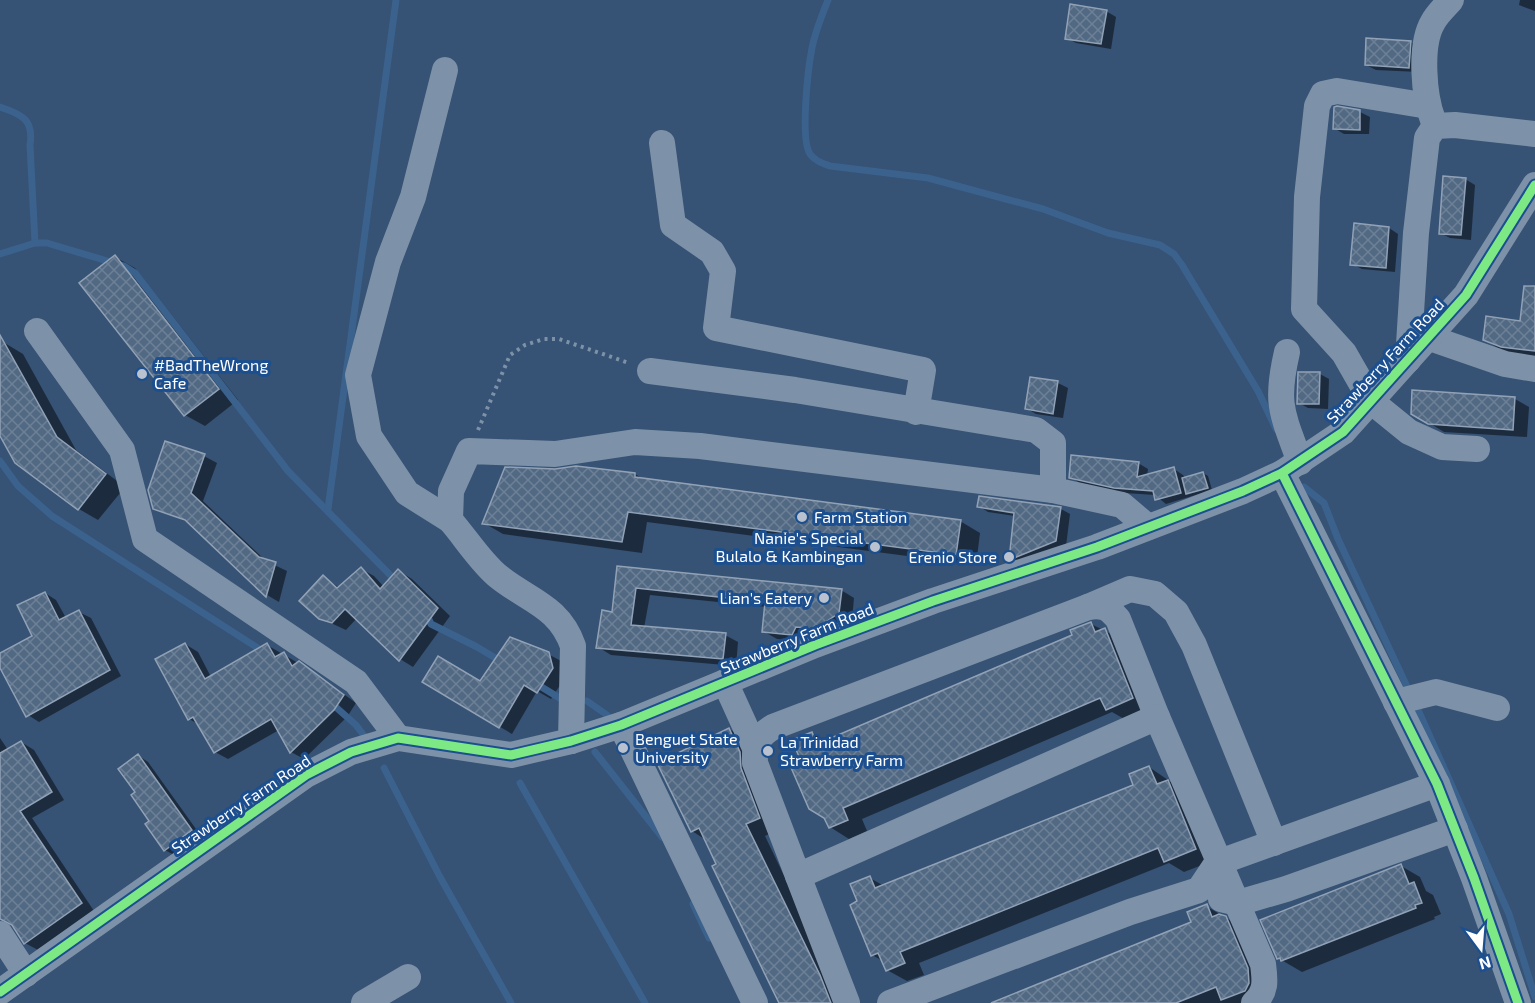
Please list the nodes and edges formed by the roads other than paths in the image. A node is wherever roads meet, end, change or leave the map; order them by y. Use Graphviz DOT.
graph roads {
  1 [pos="1451,0"];
  2 [pos="446,70"];
  3 [pos="1431,116"];
  4 [pos="1535,134"];
  5 [pos="662,143"];
  6 [pos="1535,185"];
  7 [pos="1526,217"];
  8 [pos="37,331"];
  9 [pos="1427,337"];
  10 [pos="1287,352"];
  11 [pos="1408,360"];
  12 [pos="1535,369"];
  13 [pos="650,371"];
  14 [pos="1372,402"];
  15 [pos="916,412"];
  16 [pos="1477,449"];
  17 [pos="1291,467"];
  18 [pos="1053,490"];
  19 [pos="450,520"];
  20 [pos="1148,528"];
  21 [pos="1088,607"];
  22 [pos="725,682"];
  23 [pos="1407,699"];
  24 [pos="1497,708"];
  25 [pos="1157,717"];
  26 [pos="621,725"];
  27 [pos="398,738"];
  28 [pos="572,741"];
  29 [pos="754,746"];
  30 [pos="1437,784"];
  31 [pos="1455,829"];
  32 [pos="1274,843"];
  33 [pos="1218,863"];
  34 [pos="798,876"];
  35 [pos="1198,890"];
  36 [pos="1238,903"];
  37 [pos="0,934"];
  38 [pos="26,974"];
  39 [pos="408,977"];
  40 [pos="0,992"];
  41 [pos="364,1003"];
  42 [pos="755,1003"];
  43 [pos="847,1003"];
  44 [pos="890,1003"];
  45 [pos="1254,1003"];
  46 [pos="1518,1003"];
  1 -- 3 [label="street"];
  2 -- 19 [label="street"];
  3 -- 4 [label="street"];
  3 -- 11 [label="street"];
  3 -- 14 [label="street"];
  5 -- 15 [label="street"];
  6 -- 7 [label="street, Strawberry Farm Road"];
  7 -- 9 [label="street, Strawberry Farm Road"];
  8 -- 27 [label="street"];
  9 -- 11 [label="street, Strawberry Farm Road"];
  9 -- 12 [label="street"];
  10 -- 17 [label="street"];
  11 -- 14 [label="street, Strawberry Farm Road"];
  13 -- 15 [label="street"];
  14 -- 16 [label="street"];
  14 -- 17 [label="street, Strawberry Farm Road"];
  15 -- 18 [label="street"];
  17 -- 20 [label="street, Strawberry Farm Road"];
  17 -- 23 [label="street"];
  18 -- 19 [label="street"];
  18 -- 20 [label="street"];
  19 -- 28 [label="street"];
  20 -- 22 [label="street, Strawberry Farm Road"];
  21 -- 25 [label="street"];
  21 -- 29 [label="street"];
  21 -- 32 [label="street"];
  22 -- 26 [label="street, Strawberry Farm Road"];
  22 -- 29 [label="street"];
  23 -- 24 [label="street"];
  23 -- 30 [label="street"];
  25 -- 33 [label="street"];
  25 -- 34 [label="street"];
  26 -- 28 [label="street, Strawberry Farm Road"];
  26 -- 42 [label="street"];
  27 -- 28 [label="street, Strawberry Farm Road"];
  27 -- 38 [label="street, Strawberry Farm Road"];
  29 -- 34 [label="street"];
  30 -- 31 [label="street"];
  30 -- 32 [label="street"];
  31 -- 36 [label="street"];
  31 -- 46 [label="street"];
  32 -- 33 [label="street"];
  33 -- 35 [label="street"];
  33 -- 36 [label="street"];
  34 -- 43 [label="street"];
  35 -- 36 [label="street"];
  35 -- 44 [label="street"];
  36 -- 45 [label="street"];
  37 -- 38 [label="street"];
  38 -- 40 [label="street, Strawberry Farm Road"];
  39 -- 41 [label="street"];
}
